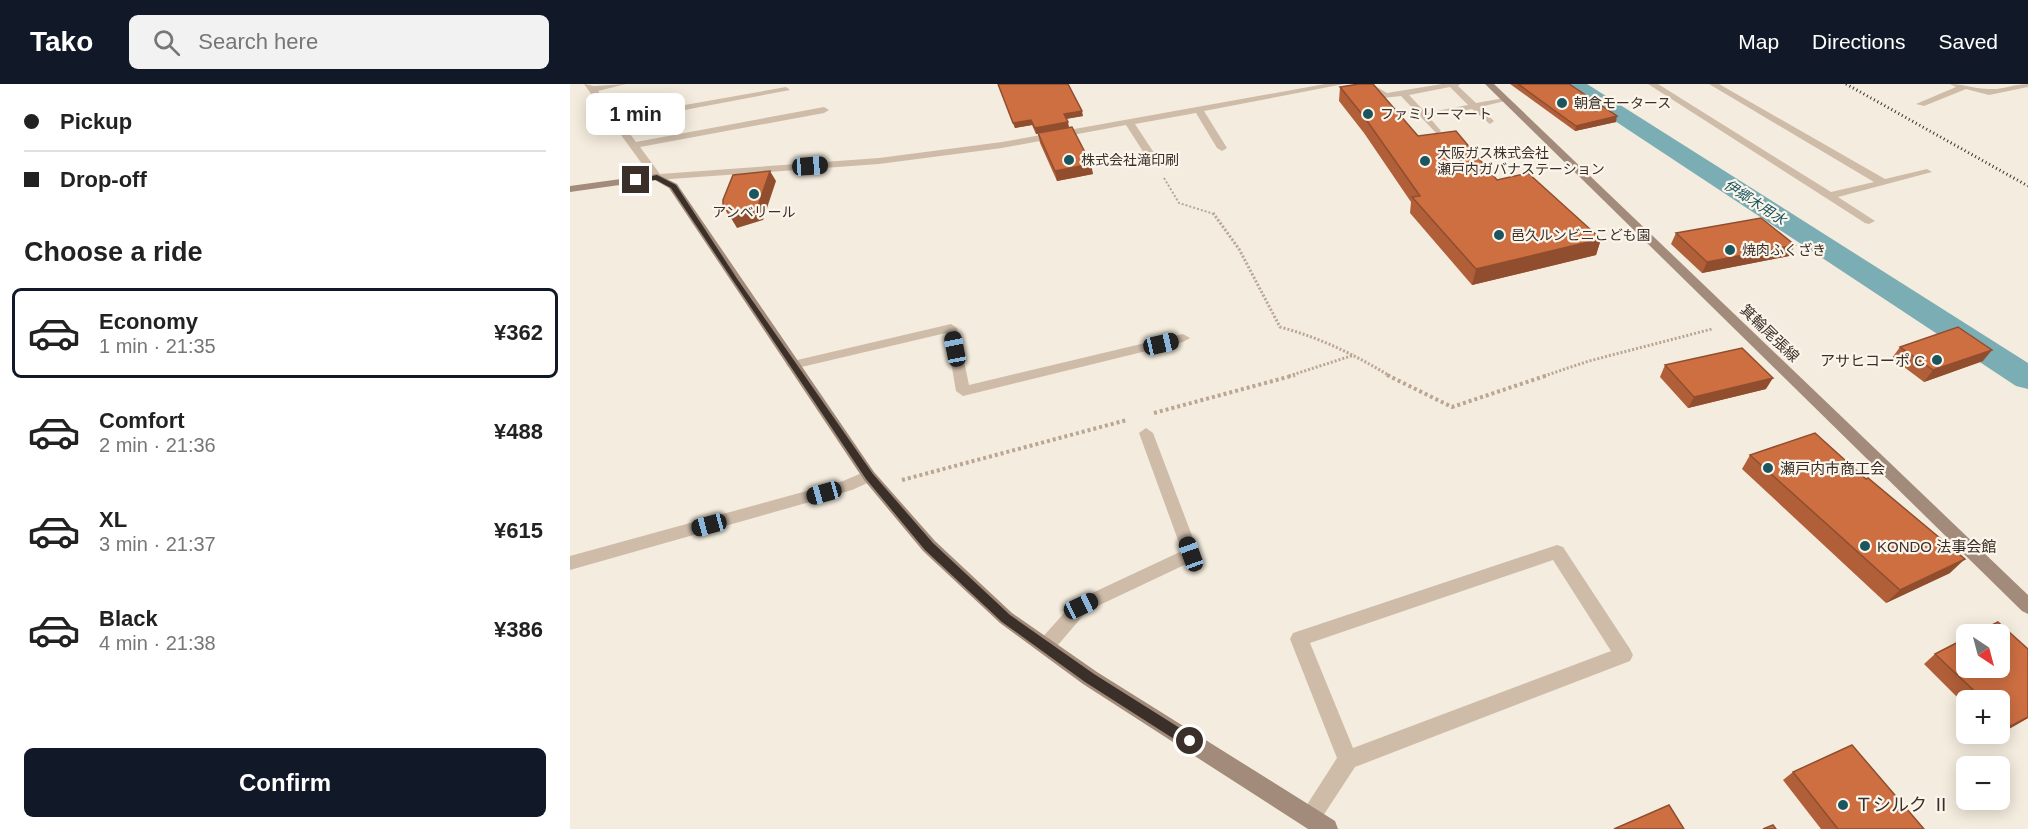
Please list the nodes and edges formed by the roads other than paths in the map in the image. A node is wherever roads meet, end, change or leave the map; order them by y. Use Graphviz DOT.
graph roads {
  1 [pos="622,84"];
  2 [pos="1340,84"];
  3 [pos="1366,84"];
  4 [pos="1454,84"];
  5 [pos="1489,84"];
  6 [pos="1652,84"];
  7 [pos="1713,84"];
  8 [pos="2028,84"];
  9 [pos="1958,86"];
  10 [pos="590,87"];
  11 [pos="786,90"];
  12 [pos="1403,93"];
  13 [pos="1505,100"];
  14 [pos="1921,104"];
  15 [pos="1476,107"];
  16 [pos="824,110"];
  17 [pos="1198,110"];
  18 [pos="1424,116"];
  19 [pos="615,120"];
  20 [pos="1490,121"];
  21 [pos="1129,122"];
  22 [pos="1437,131"];
  23 [pos="633,145"];
  24 [pos="1222,148"];
  25 [pos="1155,162"];
  26 [pos="1927,172"];
  27 [pos="657,177"];
  28 [pos="1882,182"];
  29 [pos="570,189"];
  30 [pos="1829,196"];
  31 [pos="1869,221"];
  32 [pos="1183,338"];
  33 [pos="793,365"];
  34 [pos="1146,433"];
  35 [pos="874,482"];
  36 [pos="570,563"];
  37 [pos="2028,606"];
  38 [pos="1046,646"];
  39 [pos="1348,760"];
  40 [pos="1310,818"];
  41 [pos="1327,829"];
  1 -- 10 [label="street"];
  2 -- 17 [label="street"];
  3 -- 12 [label="lane"];
  4 -- 12 [label="lane"];
  4 -- 15 [label="lane"];
  5 -- 13 [label="street, 箕輪尾張線"];
  6 -- 30 [label="street"];
  7 -- 28 [label="street"];
  8 -- 9 [label="street"];
  9 -- 14 [label="street"];
  10 -- 19 [label="street"];
  11 -- 19 [label="street"];
  12 -- 18 [label="lane"];
  13 -- 15 [label="lane"];
  13 -- 37 [label="street, 箕輪尾張線"];
  15 -- 18 [label="lane"];
  15 -- 20 [label="lane"];
  16 -- 23 [label="street"];
  17 -- 21 [label="street"];
  17 -- 24 [label="street"];
  18 -- 22 [label="lane"];
  19 -- 23 [label="street"];
  21 -- 25 [label="street"];
  21 -- 27 [label="street"];
  23 -- 27 [label="street"];
  26 -- 28 [label="street"];
  27 -- 29 [label="street"];
  27 -- 33 [label="street"];
  28 -- 30 [label="street"];
  30 -- 31 [label="street"];
  32 -- 33 [label="street"];
  33 -- 35 [label="street"];
  34 -- 38 [label="street"];
  35 -- 36 [label="street"];
  35 -- 38 [label="street"];
  38 -- 40 [label="street"];
  39 -- 39 [label="street"];
  39 -- 40 [label="street"];
  40 -- 41 [label="street"];
}
